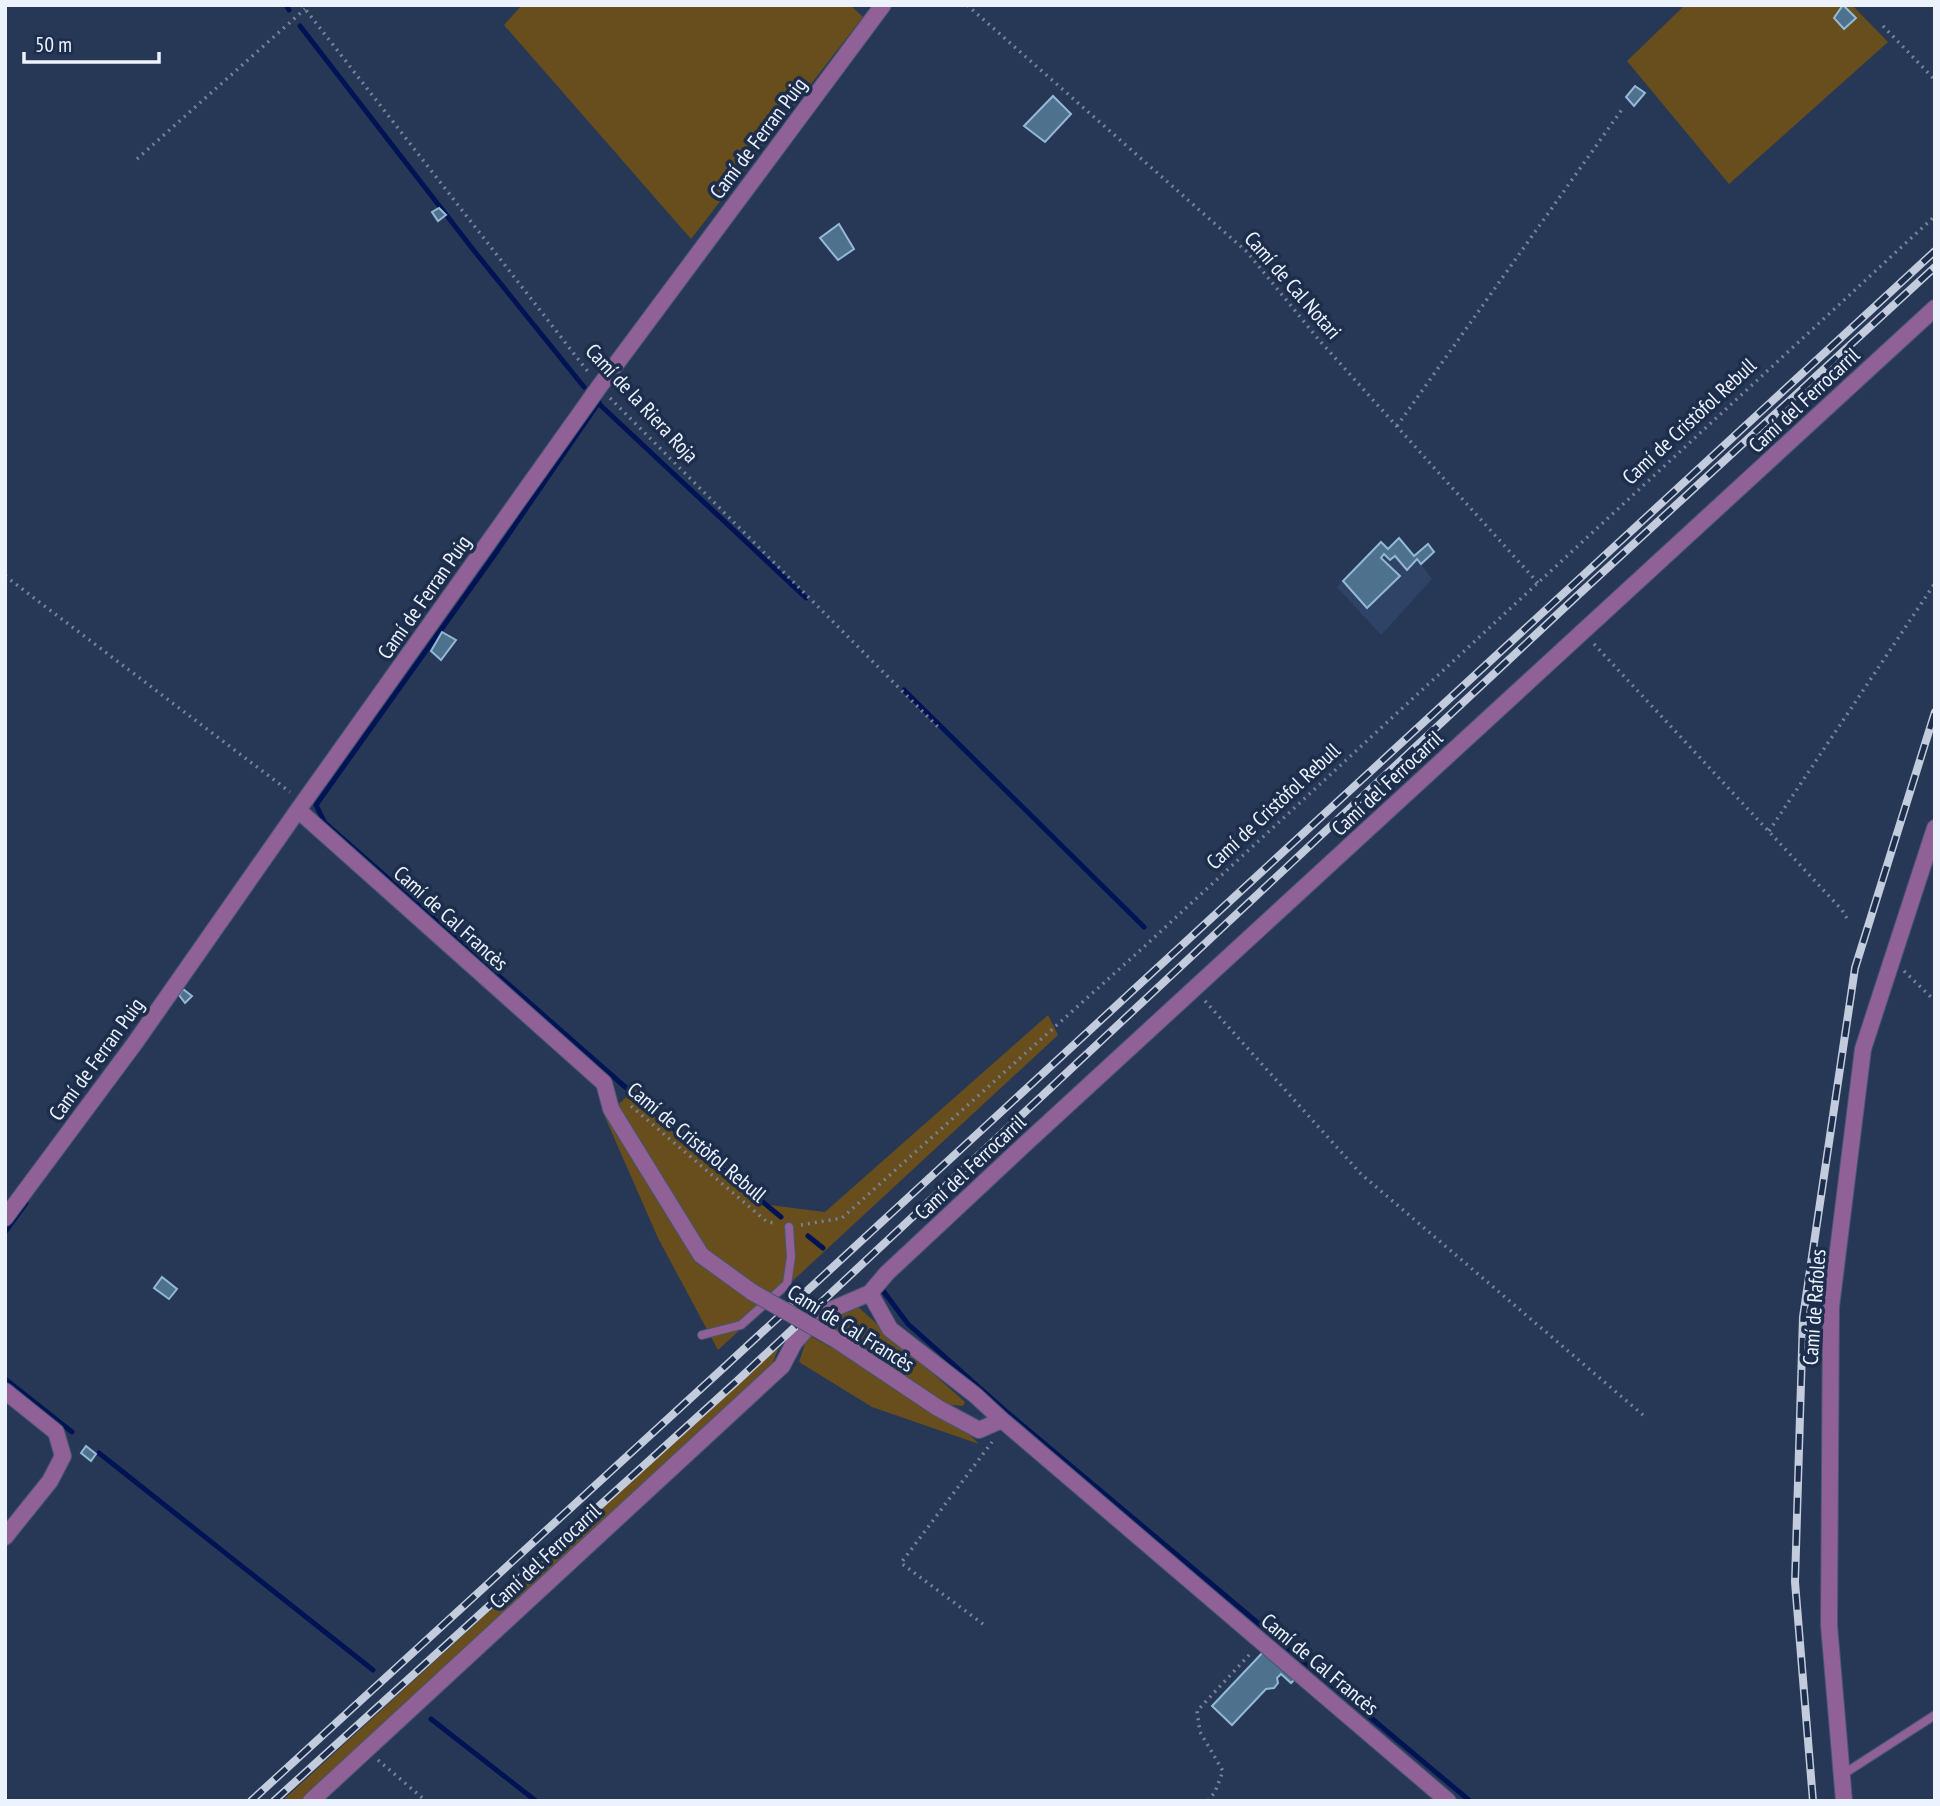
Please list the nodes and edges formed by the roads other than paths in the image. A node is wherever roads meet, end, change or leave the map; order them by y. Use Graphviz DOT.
graph roads {
  1 [pos="883,5"];
  2 [pos="1935,308"];
  3 [pos="300,806"];
  4 [pos="1935,828"];
  5 [pos="5,1218"];
  6 [pos="789,1227"];
  7 [pos="870,1293"];
  8 [pos="702,1335"];
  9 [pos="5,1391"];
  10 [pos="1002,1420"];
  11 [pos="5,1537"];
  12 [pos="1935,1715"];
  13 [pos="1842,1775"];
  14 [pos="311,1801"];
  15 [pos="1448,1801"];
  16 [pos="1844,1801"];
  1 -- 3 [label="street, Camí de Ferran Puig"];
  2 -- 7 [label="street, Camí del Ferrocarril"];
  3 -- 5 [label="street, Camí de Ferran Puig"];
  3 -- 10 [label="street, Camí de Cal Francès, bridge"];
  4 -- 13 [label="street, Camí de Rafoles"];
  6 -- 8 [label="lane"];
  7 -- 10 [label="street"];
  7 -- 14 [label="street, Camí del Ferrocarril"];
  9 -- 11 [label="street"];
  10 -- 15 [label="street, Camí de Cal Francès"];
  12 -- 13 [label="lane"];
  13 -- 16 [label="street, Camí de Rafoles"];
}
